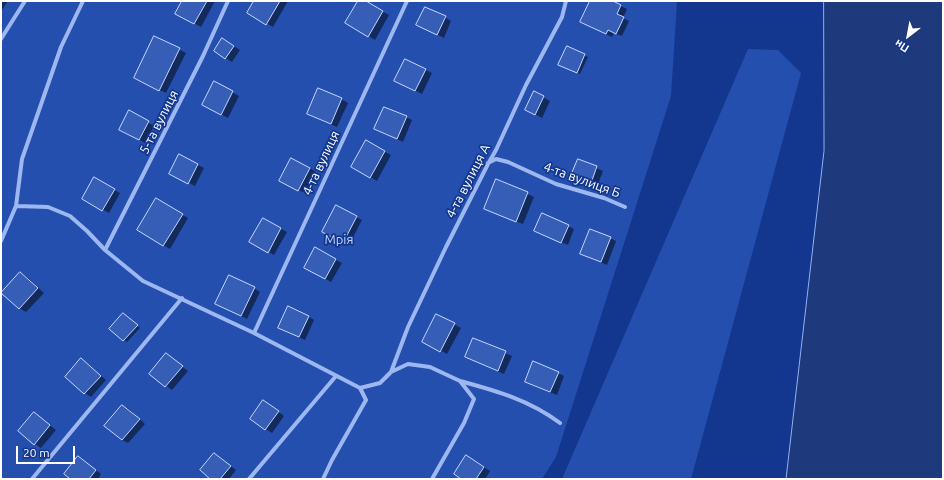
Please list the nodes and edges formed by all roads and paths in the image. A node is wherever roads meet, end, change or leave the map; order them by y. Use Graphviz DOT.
graph roads {
  1 [pos="25,1"];
  2 [pos="83,1"];
  3 [pos="228,1"];
  4 [pos="407,1"];
  5 [pos="566,1"];
  6 [pos="1,39"];
  7 [pos="488,164"];
  8 [pos="16,206"];
  9 [pos="625,207"];
  10 [pos="8,225"];
  11 [pos="1,226"];
  12 [pos="1,241"];
  13 [pos="105,250"];
  14 [pos="182,298"];
  15 [pos="254,333"];
  16 [pos="391,372"];
  17 [pos="336,376"];
  18 [pos="460,381"];
  19 [pos="360,388"];
  20 [pos="560,423"];
  21 [pos="32,479"];
  22 [pos="250,479"];
  23 [pos="323,479"];
  24 [pos="432,479"];
  1 -- 6 [label="street"];
  2 -- 8 [label="street"];
  3 -- 13 [label="street, 5-та вулиця"];
  4 -- 15 [label="street, 4-та вулиця"];
  5 -- 7 [label="street, 4-та вулиця А"];
  7 -- 9 [label="street, 4-та вулиця Б"];
  7 -- 16 [label="street, 4-та вулиця А"];
  8 -- 10 [label="street"];
  8 -- 13 [label="street"];
  10 -- 11 [label="street"];
  10 -- 12 [label="street"];
  13 -- 14 [label="street"];
  14 -- 15 [label="street"];
  14 -- 21 [label="street"];
  15 -- 17 [label="street"];
  16 -- 18 [label="street"];
  16 -- 19 [label="street"];
  17 -- 19 [label="street"];
  17 -- 22 [label="street"];
  18 -- 20 [label="street"];
  18 -- 24 [label="street"];
  19 -- 23 [label="street"];
}
